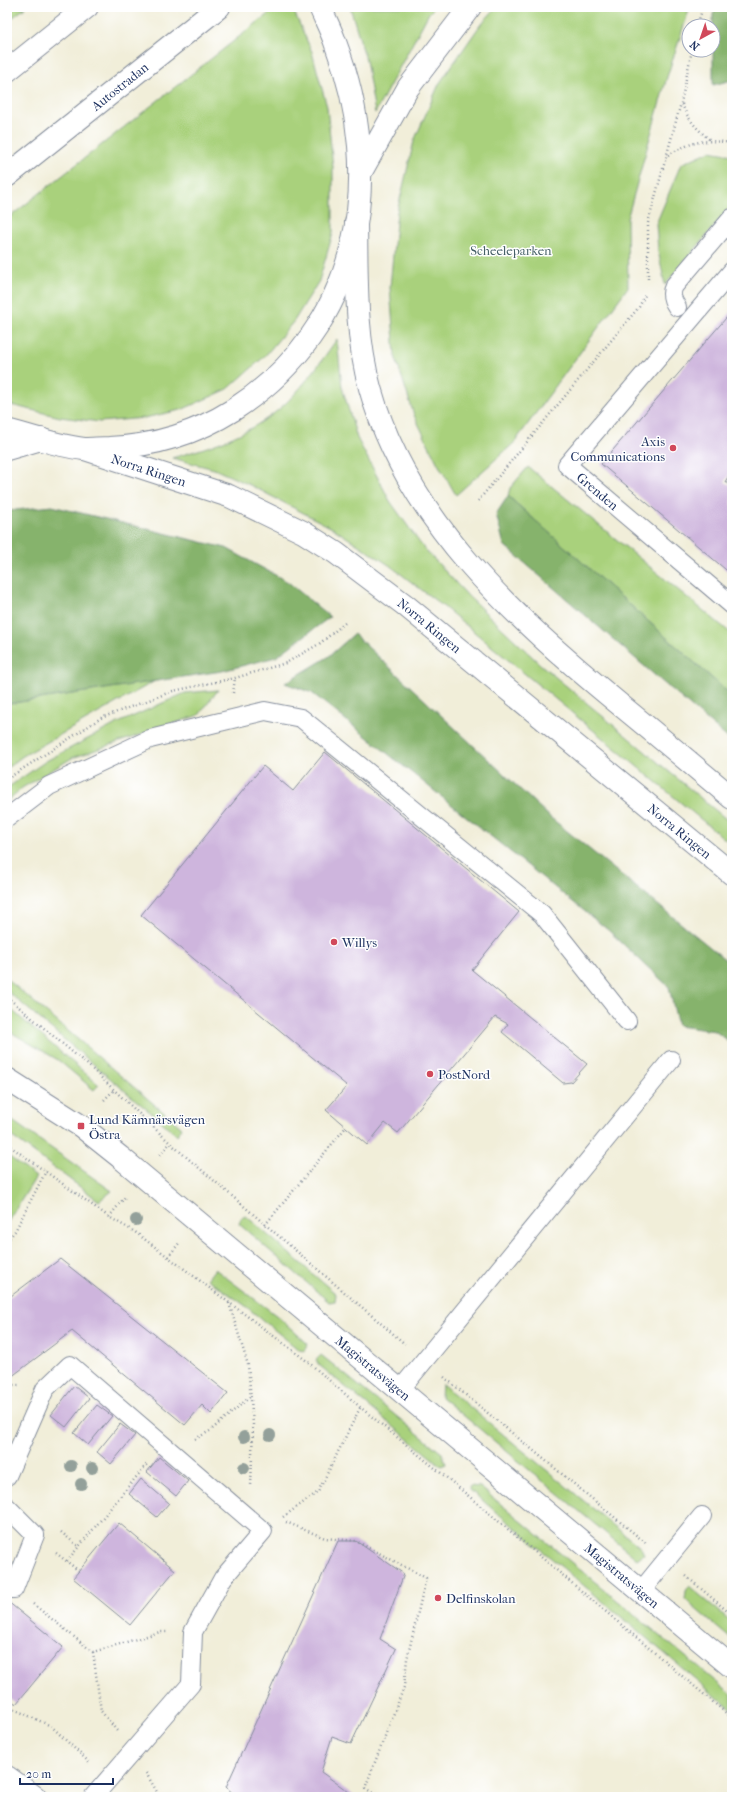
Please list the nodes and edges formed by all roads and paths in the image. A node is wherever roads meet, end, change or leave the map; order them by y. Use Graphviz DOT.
graph roads {
  1 [pos="87,7"];
  2 [pos="220,7"];
  3 [pos="320,7"];
  4 [pos="470,7"];
  5 [pos="703,7"];
  6 [pos="700,18"];
  7 [pos="690,58"];
  8 [pos="7,71"];
  9 [pos="681,103"];
  10 [pos="710,140"];
  11 [pos="732,143"];
  12 [pos="668,156"];
  13 [pos="14,171"];
  14 [pos="361,172"];
  15 [pos="732,218"];
  16 [pos="356,223"];
  17 [pos="732,271"];
  18 [pos="649,285"];
  19 [pos="647,291"];
  20 [pos="677,307"];
  21 [pos="7,430"];
  22 [pos="41,440"];
  23 [pos="7,449"];
  24 [pos="85,449"];
  25 [pos="478,501"];
  26 [pos="732,605"];
  27 [pos="345,623"];
  28 [pos="7,779"];
  29 [pos="732,798"];
  30 [pos="7,818"];
  31 [pos="732,874"];
  32 [pos="7,998"];
  33 [pos="627,1021"];
  34 [pos="671,1060"];
  35 [pos="7,1079"];
  36 [pos="114,1090"];
  37 [pos="104,1100"];
  38 [pos="346,1127"];
  39 [pos="7,1144"];
  40 [pos="46,1171"];
  41 [pos="265,1225"];
  42 [pos="7,1240"];
  43 [pos="180,1242"];
  44 [pos="168,1257"];
  45 [pos="229,1302"];
  46 [pos="424,1360"];
  47 [pos="400,1390"];
  48 [pos="251,1396"];
  49 [pos="360,1408"];
  50 [pos="162,1445"];
  51 [pos="7,1476"];
  52 [pos="7,1507"];
  53 [pos="702,1516"];
  54 [pos="247,1518"];
  55 [pos="667,1560"];
  56 [pos="67,1561"];
  57 [pos="10,1589"];
  58 [pos="642,1591"];
  59 [pos="732,1614"];
  60 [pos="193,1632"];
  61 [pos="732,1667"];
  62 [pos="7,1706"];
  63 [pos="732,1718"];
  64 [pos="7,1777"];
  65 [pos="108,1780"];
  66 [pos="35,1797"];
  67 [pos="93,1797"];
  68 [pos="379,1797"];
  1 -- 8 [label="main road"];
  2 -- 13 [label="main road, Autostradan"];
  3 -- 14 [label="main road"];
  4 -- 14 [label="main road"];
  5 -- 6 [label="path"];
  7 -- 9 [label="path"];
  9 -- 10 [label="path"];
  9 -- 12 [label="path"];
  10 -- 11 [label="path"];
  10 -- 12 [label="path"];
  12 -- 18 [label="path"];
  14 -- 16 [label="main road"];
  15 -- 20 [label="lane"];
  16 -- 24 [label="main road"];
  16 -- 29 [label="main road"];
  17 -- 26 [label="lane, Grenden"];
  19 -- 25 [label="path"];
  21 -- 22 [label="main road"];
  22 -- 23 [label="main road"];
  22 -- 24 [label="main road"];
  24 -- 31 [label="main road, Norra Ringen"];
  27 -- 28 [label="path"];
  30 -- 33 [label="lane"];
  32 -- 36 [label="path"];
  34 -- 46 [label="lane"];
  35 -- 47 [label="main road, Magistratsvägen"];
  36 -- 37 [label="path"];
  36 -- 41 [label="path"];
  38 -- 41 [label="path"];
  39 -- 40 [label="path"];
  40 -- 42 [label="path"];
  40 -- 44 [label="path"];
  41 -- 46 [label="path"];
  43 -- 44 [label="path"];
  44 -- 45 [label="path"];
  45 -- 48 [label="path"];
  45 -- 49 [label="path"];
  46 -- 47 [label="lane"];
  46 -- 55 [label="path"];
  47 -- 58 [label="main road, Magistratsvägen"];
  48 -- 50 [label="path"];
  48 -- 54 [label="path"];
  49 -- 63 [label="path"];
  49 -- 68 [label="path"];
  50 -- 51 [label="lane"];
  50 -- 54 [label="lane"];
  50 -- 56 [label="path"];
  52 -- 57 [label="lane"];
  53 -- 55 [label="lane"];
  54 -- 60 [label="lane"];
  55 -- 58 [label="lane"];
  55 -- 59 [label="path"];
  57 -- 60 [label="path"];
  58 -- 61 [label="main road, Magistratsvägen"];
  60 -- 65 [label="lane"];
  62 -- 65 [label="path"];
  64 -- 66 [label="main road"];
  65 -- 67 [label="lane"];
}
